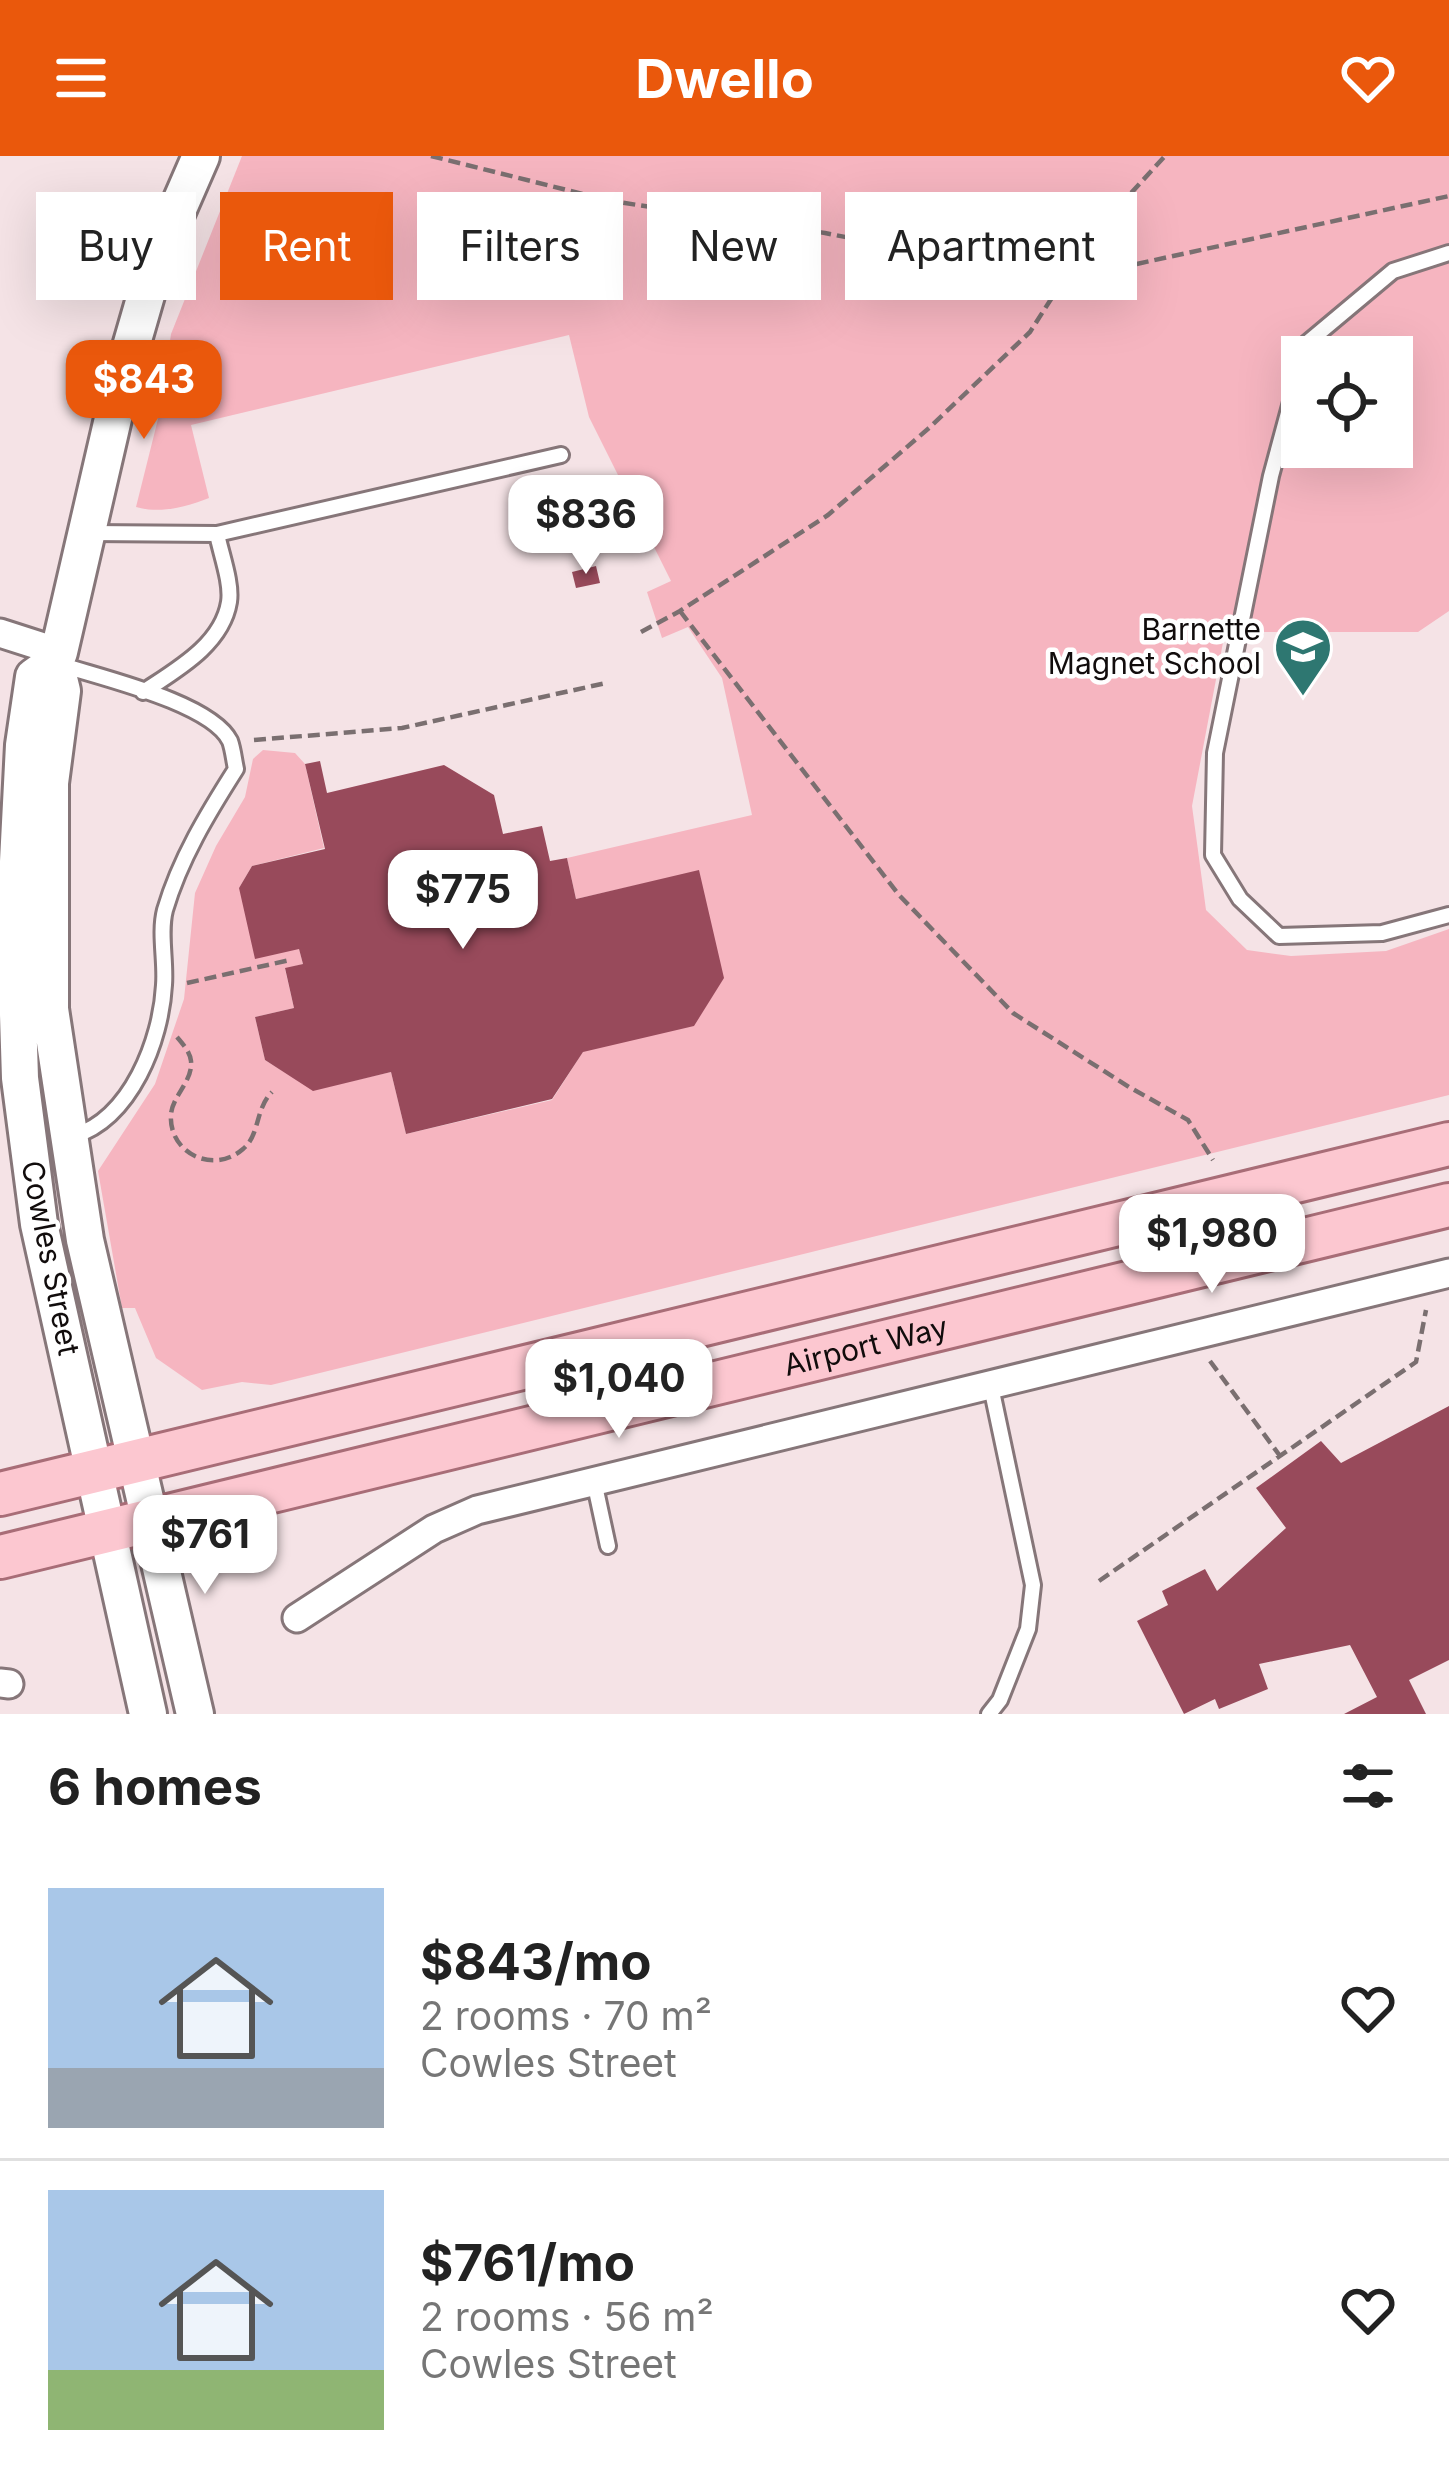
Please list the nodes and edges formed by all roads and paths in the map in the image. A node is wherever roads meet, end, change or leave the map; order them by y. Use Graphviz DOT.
graph roads {
  1 [pos="200,156"];
  2 [pos="431,156"];
  3 [pos="1165,156"];
  4 [pos="1132,192"];
  5 [pos="1449,196"];
  6 [pos="845,237"];
  7 [pos="1449,253"];
  8 [pos="1137,264"];
  9 [pos="1050,300"];
  10 [pos="1317,336"];
  11 [pos="1281,437"];
  12 [pos="561,455"];
  13 [pos="85,533"];
  14 [pos="218,534"];
  15 [pos="680,611"];
  16 [pos="641,632"];
  17 [pos="0,633"];
  18 [pos="49,664"];
  19 [pos="605,683"];
  20 [pos="143,692"];
  21 [pos="230,742"];
  22 [pos="1449,915"];
  23 [pos="21,929"];
  24 [pos="290,960"];
  25 [pos="164,988"];
  26 [pos="158,1024"];
  27 [pos="272,1092"];
  28 [pos="69,1138"];
  29 [pos="1449,1144"];
  30 [pos="1213,1160"];
  31 [pos="1449,1205"];
  32 [pos="1449,1274"];
  33 [pos="1427,1304"];
  34 [pos="1210,1361"];
  35 [pos="990,1382"];
  36 [pos="1280,1456"];
  37 [pos="135,1459"];
  38 [pos="94,1470"];
  39 [pos="594,1479"];
  40 [pos="0,1494"];
  41 [pos="150,1522"];
  42 [pos="108,1530"];
  43 [pos="608,1546"];
  44 [pos="0,1557"];
  45 [pos="1099,1581"];
  46 [pos="297,1618"];
  47 [pos="148,1714"];
  48 [pos="195,1714"];
  49 [pos="989,1714"];
  1 -- 13 [label="main road, Cowles Street"];
  2 -- 6 [label="path"];
  3 -- 4 [label="path"];
  5 -- 8 [label="path"];
  7 -- 10 [label="lane"];
  9 -- 15 [label="path"];
  11 -- 22 [label="lane"];
  12 -- 14 [label="lane"];
  13 -- 14 [label="lane"];
  13 -- 18 [label="main road, Cowles Street"];
  14 -- 20 [label="lane"];
  15 -- 16 [label="path"];
  15 -- 30 [label="path"];
  17 -- 18 [label="street"];
  18 -- 20 [label="lane"];
  18 -- 23 [label="main road, Cowles Street"];
  19 -- 21 [label="path"];
  20 -- 21 [label="lane"];
  21 -- 25 [label="lane"];
  23 -- 28 [label="main road, Cowles Street"];
  23 -- 38 [label="main road, Cowles Street"];
  24 -- 25 [label="path"];
  25 -- 26 [label="lane"];
  26 -- 27 [label="path"];
  26 -- 28 [label="lane"];
  28 -- 37 [label="main road, Cowles Street"];
  29 -- 37 [label="main road, Airport Way"];
  31 -- 41 [label="main road, Airport Way"];
  32 -- 35 [label="street"];
  33 -- 36 [label="path"];
  34 -- 36 [label="path"];
  35 -- 39 [label="street"];
  35 -- 49 [label="lane"];
  36 -- 45 [label="path"];
  37 -- 38 [label="main road, Airport Way"];
  37 -- 41 [label="main road, Cowles Street"];
  38 -- 40 [label="main road, Airport Way"];
  38 -- 42 [label="main road, Cowles Street"];
  39 -- 43 [label="lane"];
  39 -- 46 [label="street"];
  41 -- 42 [label="main road, Airport Way"];
  41 -- 48 [label="main road, Cowles Street"];
  42 -- 44 [label="main road, Airport Way"];
  42 -- 47 [label="main road, Cowles Street"];
}
